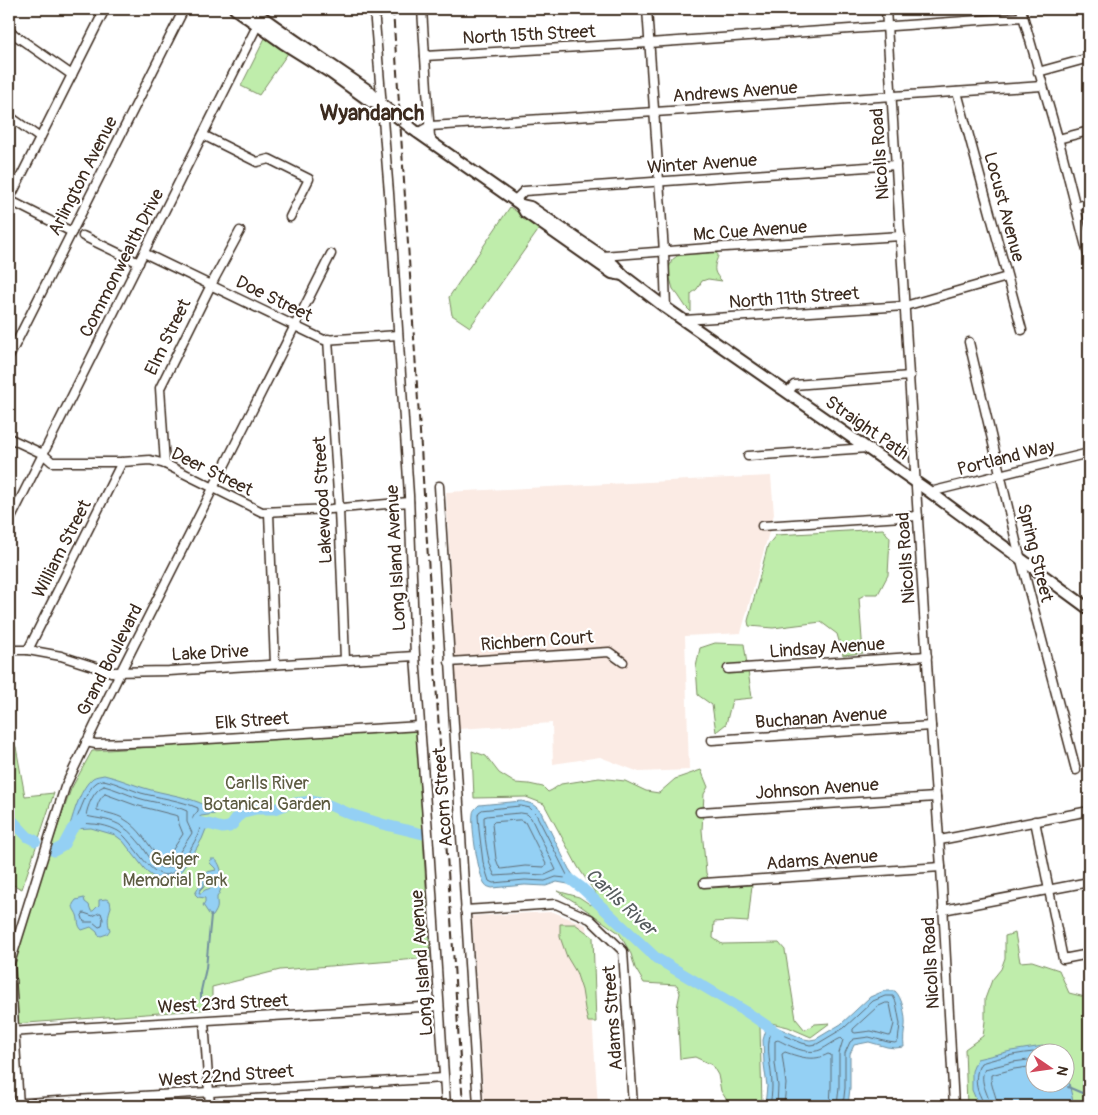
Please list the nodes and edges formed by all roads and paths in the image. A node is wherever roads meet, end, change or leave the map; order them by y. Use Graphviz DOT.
graph roads {
  1 [pos="184,9"];
  2 [pos="235,9"];
  3 [pos="251,9"];
  4 [pos="374,9"];
  5 [pos="422,9"];
  6 [pos="647,9"];
  7 [pos="886,9"];
  8 [pos="103,10"];
  9 [pos="1022,13"];
  10 [pos="260,20"];
  11 [pos="887,27"];
  12 [pos="9,31"];
  13 [pos="649,42"];
  14 [pos="425,56"];
  15 [pos="1089,58"];
  16 [pos="1038,72"];
  17 [pos="72,75"];
  18 [pos="1042,86"];
  19 [pos="957,92"];
  20 [pos="891,97"];
  21 [pos="382,105"];
  22 [pos="655,112"];
  23 [pos="9,116"];
  24 [pos="430,126"];
  25 [pos="1089,130"];
  26 [pos="417,133"];
  27 [pos="203,135"];
  28 [pos="40,138"];
  29 [pos="1058,139"];
  30 [pos="434,144"];
  31 [pos="896,166"];
  32 [pos="659,182"];
  33 [pos="9,200"];
  34 [pos="518,203"];
  35 [pos="1089,203"];
  36 [pos="1075,207"];
  37 [pos="290,217"];
  38 [pos="72,232"];
  39 [pos="240,232"];
  40 [pos="83,236"];
  41 [pos="901,236"];
  42 [pos="664,252"];
  43 [pos="144,253"];
  44 [pos="331,254"];
  45 [pos="602,256"];
  46 [pos="1089,258"];
  47 [pos="139,263"];
  48 [pos="624,276"];
  49 [pos="1007,277"];
  50 [pos="210,285"];
  51 [pos="905,306"];
  52 [pos="666,308"];
  53 [pos="684,320"];
  54 [pos="294,326"];
  55 [pos="1022,330"];
  56 [pos="398,335"];
  57 [pos="328,339"];
  58 [pos="969,342"];
  59 [pos="9,357"];
  60 [pos="910,376"];
  61 [pos="788,392"];
  62 [pos="9,438"];
  63 [pos="868,448"];
  64 [pos="1089,453"];
  65 [pos="43,454"];
  66 [pos="748,456"];
  67 [pos="122,462"];
  68 [pos="165,464"];
  69 [pos="1000,474"];
  70 [pos="916,483"];
  71 [pos="439,486"];
  72 [pos="213,488"];
  73 [pos="930,492"];
  74 [pos="408,502"];
  75 [pos="339,508"];
  76 [pos="269,513"];
  77 [pos="918,516"];
  78 [pos="9,522"];
  79 [pos="762,526"];
  80 [pos="1021,559"];
  81 [pos="1089,609"];
  82 [pos="9,650"];
  83 [pos="28,650"];
  84 [pos="415,656"];
  85 [pos="927,656"];
  86 [pos="345,660"];
  87 [pos="449,662"];
  88 [pos="623,662"];
  89 [pos="275,664"];
  90 [pos="728,670"];
  91 [pos="121,671"];
  92 [pos="420,726"];
  93 [pos="931,726"];
  94 [pos="712,740"];
  95 [pos="86,742"];
  96 [pos="1076,770"];
  97 [pos="936,797"];
  98 [pos="1089,811"];
  99 [pos="700,812"];
  100 [pos="1035,821"];
  101 [pos="940,840"];
  102 [pos="941,867"];
  103 [pos="704,882"];
  104 [pos="1089,882"];
  105 [pos="1049,890"];
  106 [pos="465,910"];
  107 [pos="943,910"];
  108 [pos="1089,954"];
  109 [pos="10,963"];
  110 [pos="440,1006"];
  111 [pos="204,1021"];
  112 [pos="12,1032"];
  113 [pos="444,1078"];
  114 [pos="209,1092"];
  115 [pos="9,1104"];
  116 [pos="18,1105"];
  117 [pos="210,1106"];
  118 [pos="446,1106"];
  119 [pos="478,1106"];
  120 [pos="633,1106"];
  121 [pos="954,1106"];
  1 -- 38 [label="street, Arlington Avenue"];
  2 -- 10 [label="main road, Straight Path"];
  3 -- 10 [label="main road, Straight Path"];
  4 -- 21 [label="street, Long Island Avenue"];
  5 -- 14 [label="street"];
  6 -- 13 [label="street"];
  7 -- 11 [label="street, Nicolls Road"];
  8 -- 17 [label="street"];
  9 -- 11 [label="street, North 15th Street"];
  9 -- 16 [label="street"];
  10 -- 21 [label="main road, Straight Path"];
  10 -- 27 [label="street, Commonwealth Drive"];
  11 -- 13 [label="street, North 15th Street"];
  11 -- 20 [label="street, Nicolls Road"];
  12 -- 17 [label="street"];
  13 -- 14 [label="street, North 15th Street"];
  13 -- 22 [label="street"];
  14 -- 24 [label="street"];
  15 -- 16 [label="street"];
  16 -- 18 [label="street"];
  17 -- 28 [label="street"];
  18 -- 19 [label="street, Andrews Avenue"];
  18 -- 29 [label="street"];
  19 -- 20 [label="street, Andrews Avenue"];
  19 -- 49 [label="street, Locust Avenue"];
  20 -- 22 [label="street, Andrews Avenue"];
  20 -- 31 [label="street, Nicolls Road"];
  21 -- 26 [label="main road, Straight Path"];
  21 -- 56 [label="street, Long Island Avenue"];
  22 -- 24 [label="street, Andrews Avenue"];
  22 -- 32 [label="street"];
  23 -- 28 [label="street"];
  24 -- 26 [label="street"];
  24 -- 30 [label="street"];
  25 -- 29 [label="street"];
  26 -- 30 [label="main road, Straight Path"];
  27 -- 37 [label="street"];
  27 -- 43 [label="street, Commonwealth Drive"];
  28 -- 33 [label="street"];
  29 -- 36 [label="street"];
  30 -- 34 [label="main road, Straight Path"];
  31 -- 32 [label="street, Winter Avenue"];
  31 -- 41 [label="street, Nicolls Road"];
  32 -- 34 [label="street, Winter Avenue"];
  32 -- 42 [label="street"];
  33 -- 38 [label="street"];
  34 -- 45 [label="main road, Straight Path"];
  34 -- 48 [label="main road, Straight Path"];
  35 -- 36 [label="street"];
  36 -- 46 [label="street"];
  38 -- 59 [label="street, Arlington Avenue"];
  39 -- 50 [label="street, Elm Street"];
  40 -- 47 [label="street"];
  41 -- 42 [label="street, Mc Cue Avenue"];
  41 -- 51 [label="street, Nicolls Road"];
  42 -- 45 [label="street, Mc Cue Avenue"];
  42 -- 52 [label="street"];
  43 -- 47 [label="street, Commonwealth Drive"];
  43 -- 50 [label="street, Doe Street"];
  44 -- 54 [label="street, Grand Boulevard"];
  45 -- 48 [label="main road, Straight Path"];
  47 -- 65 [label="street, Commonwealth Drive"];
  48 -- 52 [label="main road, Straight Path"];
  49 -- 51 [label="street, North 11th Street"];
  49 -- 55 [label="street, Locust Avenue"];
  50 -- 54 [label="street, Doe Street"];
  50 -- 68 [label="street, Elm Street"];
  51 -- 53 [label="street, North 11th Street"];
  51 -- 60 [label="street, Nicolls Road"];
  52 -- 53 [label="main road, Straight Path"];
  53 -- 61 [label="main road, Straight Path"];
  54 -- 57 [label="street, Doe Street"];
  54 -- 72 [label="street, Grand Boulevard"];
  56 -- 57 [label="street, Doe Street"];
  56 -- 74 [label="street, Long Island Avenue"];
  57 -- 75 [label="street, Lakewood Street"];
  58 -- 69 [label="street, Spring Street"];
  60 -- 61 [label="street"];
  60 -- 70 [label="street, Nicolls Road"];
  61 -- 63 [label="main road, Straight Path"];
  62 -- 65 [label="street, Deer Street"];
  63 -- 66 [label="street"];
  63 -- 70 [label="main road, Straight Path"];
  64 -- 69 [label="street, Portland Way"];
  65 -- 67 [label="street, Deer Street"];
  65 -- 78 [label="street, Commonwealth Drive"];
  67 -- 68 [label="street, Deer Street"];
  67 -- 83 [label="street, William Street"];
  68 -- 72 [label="street, Deer Street"];
  69 -- 73 [label="street, Portland Way"];
  69 -- 80 [label="street, Spring Street"];
  70 -- 73 [label="main road, Straight Path"];
  70 -- 77 [label="street, Nicolls Road"];
  71 -- 87 [label="street, Acorn Street"];
  72 -- 76 [label="street, Deer Street"];
  72 -- 91 [label="street, Grand Boulevard"];
  73 -- 80 [label="main road, Straight Path"];
  74 -- 75 [label="street, Deer Street"];
  74 -- 84 [label="street, Long Island Avenue"];
  75 -- 76 [label="street, Deer Street"];
  75 -- 86 [label="street, Lakewood Street"];
  76 -- 89 [label="street"];
  77 -- 79 [label="street"];
  77 -- 85 [label="street, Nicolls Road"];
  80 -- 81 [label="main road, Straight Path"];
  80 -- 96 [label="street, Spring Street"];
  82 -- 83 [label="street, Lake Drive"];
  83 -- 91 [label="street, Lake Drive"];
  84 -- 86 [label="street, Lake Drive"];
  84 -- 92 [label="street, Long Island Avenue"];
  85 -- 90 [label="street, Lindsay Avenue"];
  85 -- 93 [label="street, Nicolls Road"];
  86 -- 89 [label="street, Lake Drive"];
  87 -- 88 [label="street, Richbern Court"];
  87 -- 106 [label="street, Acorn Street"];
  89 -- 91 [label="street, Lake Drive"];
  91 -- 95 [label="street, Grand Boulevard"];
  92 -- 95 [label="street, Elk Street"];
  92 -- 110 [label="street, Long Island Avenue"];
  93 -- 94 [label="street, Buchanan Avenue"];
  93 -- 97 [label="street, Nicolls Road"];
  95 -- 109 [label="street, Grand Boulevard"];
  97 -- 99 [label="street, Johnson Avenue"];
  97 -- 101 [label="street, Nicolls Road"];
  98 -- 100 [label="street"];
  100 -- 101 [label="street"];
  100 -- 105 [label="street"];
  101 -- 102 [label="street, Nicolls Road"];
  102 -- 103 [label="street, Adams Avenue"];
  102 -- 107 [label="street, Nicolls Road"];
  104 -- 105 [label="street"];
  105 -- 107 [label="street"];
  105 -- 108 [label="street"];
  106 -- 119 [label="street, Acorn Street"];
  106 -- 120 [label="street, Adams Street"];
  107 -- 121 [label="street, Nicolls Road"];
  109 -- 112 [label="street, Grand Boulevard"];
  110 -- 111 [label="street, West 23rd Street"];
  110 -- 113 [label="street, Long Island Avenue"];
  111 -- 112 [label="street, West 23rd Street"];
  111 -- 114 [label="street"];
  112 -- 116 [label="street, Grand Boulevard"];
  113 -- 114 [label="street, West 22nd Street"];
  113 -- 118 [label="street, Long Island Avenue"];
  114 -- 116 [label="street, West 22nd Street"];
  114 -- 117 [label="street"];
  115 -- 116 [label="street, West 22nd Street"];
}
